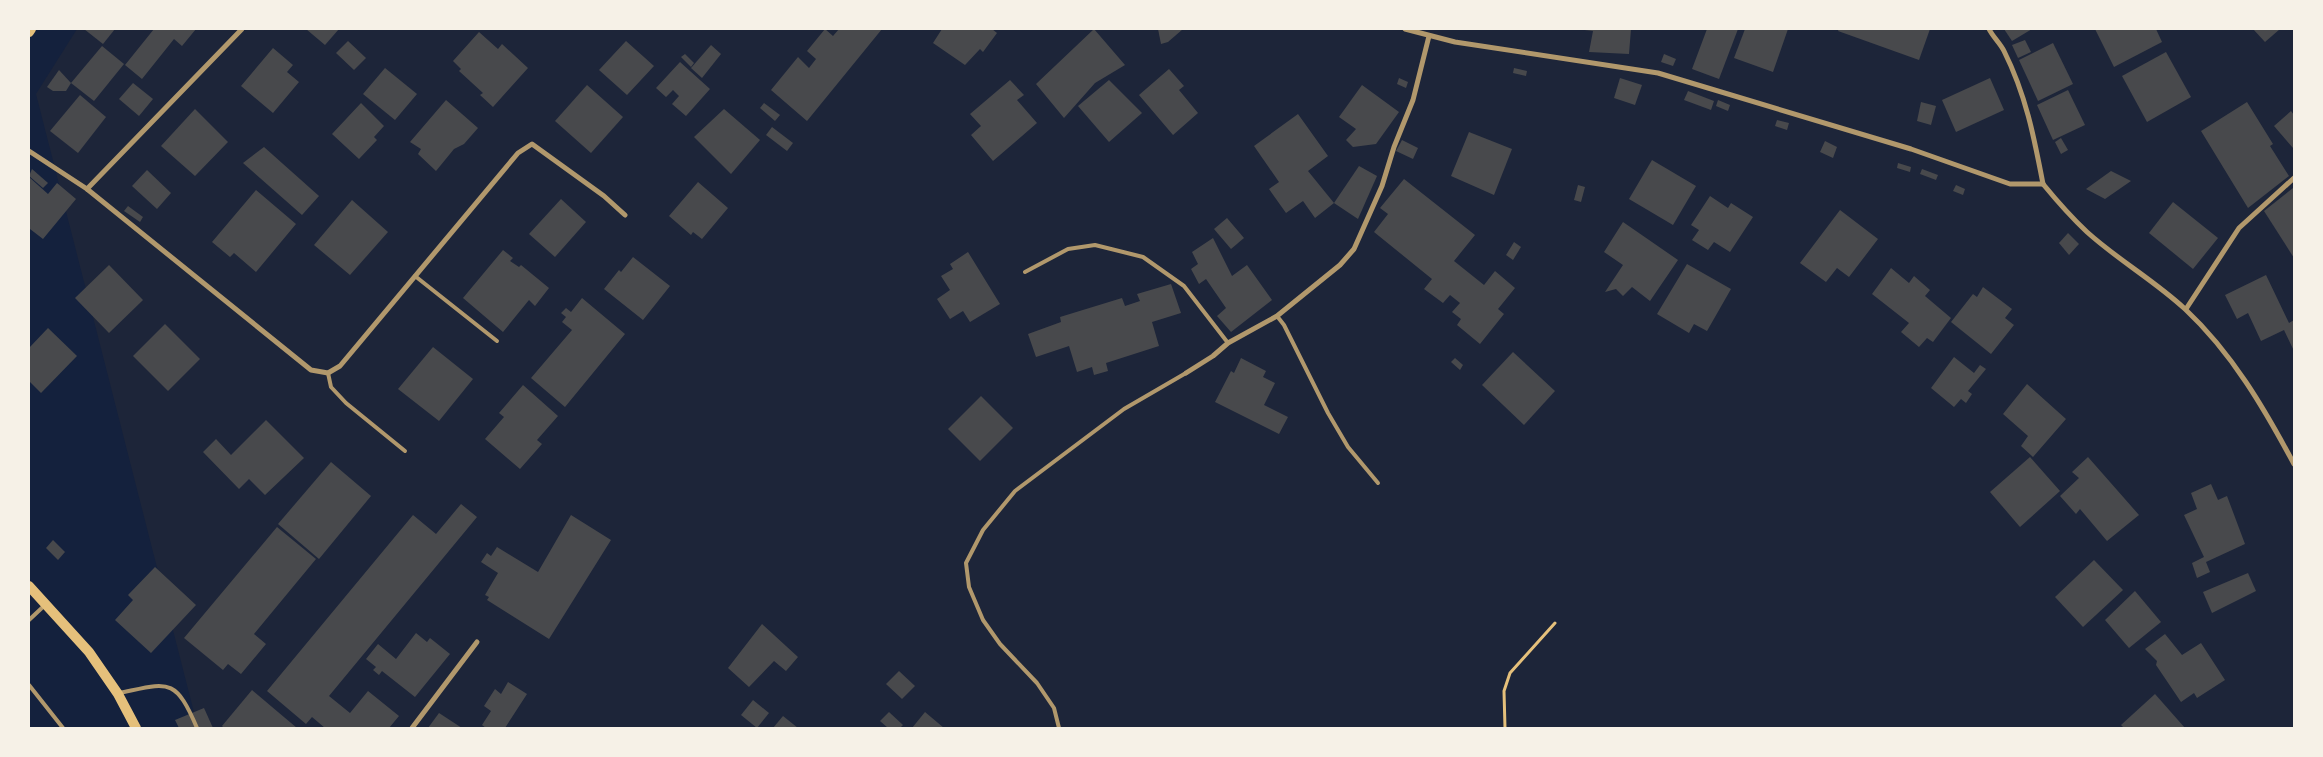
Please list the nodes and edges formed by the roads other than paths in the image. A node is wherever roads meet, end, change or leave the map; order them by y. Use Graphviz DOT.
graph roads {
  1 [pos="242,29"];
  2 [pos="1405,29"];
  3 [pos="1989,29"];
  4 [pos="1429,36"];
  5 [pos="29,151"];
  6 [pos="2294,178"];
  7 [pos="2043,184"];
  8 [pos="87,189"];
  9 [pos="625,215"];
  10 [pos="1024,272"];
  11 [pos="415,276"];
  12 [pos="2186,309"];
  13 [pos="1277,316"];
  14 [pos="497,341"];
  15 [pos="1228,343"];
  16 [pos="328,373"];
  17 [pos="1186,373"];
  18 [pos="404,451"];
  19 [pos="2294,464"];
  20 [pos="1378,483"];
  21 [pos="29,586"];
  22 [pos="45,604"];
  23 [pos="29,620"];
  24 [pos="477,642"];
  25 [pos="29,685"];
  26 [pos="118,694"];
  27 [pos="63,728"];
  28 [pos="136,728"];
  29 [pos="197,728"];
  30 [pos="412,728"];
  31 [pos="1059,728"];
  1 -- 8 [label="street"];
  2 -- 4 [label="street"];
  3 -- 7 [label="street"];
  4 -- 7 [label="street"];
  4 -- 13 [label="street"];
  5 -- 8 [label="street"];
  6 -- 12 [label="street"];
  7 -- 12 [label="street"];
  8 -- 16 [label="street"];
  9 -- 11 [label="street"];
  10 -- 15 [label="lane"];
  11 -- 14 [label="lane"];
  11 -- 16 [label="street"];
  12 -- 19 [label="street"];
  13 -- 15 [label="street"];
  13 -- 20 [label="lane"];
  15 -- 17 [label="street"];
  16 -- 18 [label="lane"];
  17 -- 31 [label="lane"];
  21 -- 22 [label="main road"];
  22 -- 23 [label="lane"];
  22 -- 26 [label="main road"];
  24 -- 30 [label="street"];
  25 -- 27 [label="lane"];
  26 -- 28 [label="main road"];
  26 -- 29 [label="lane"];
}
